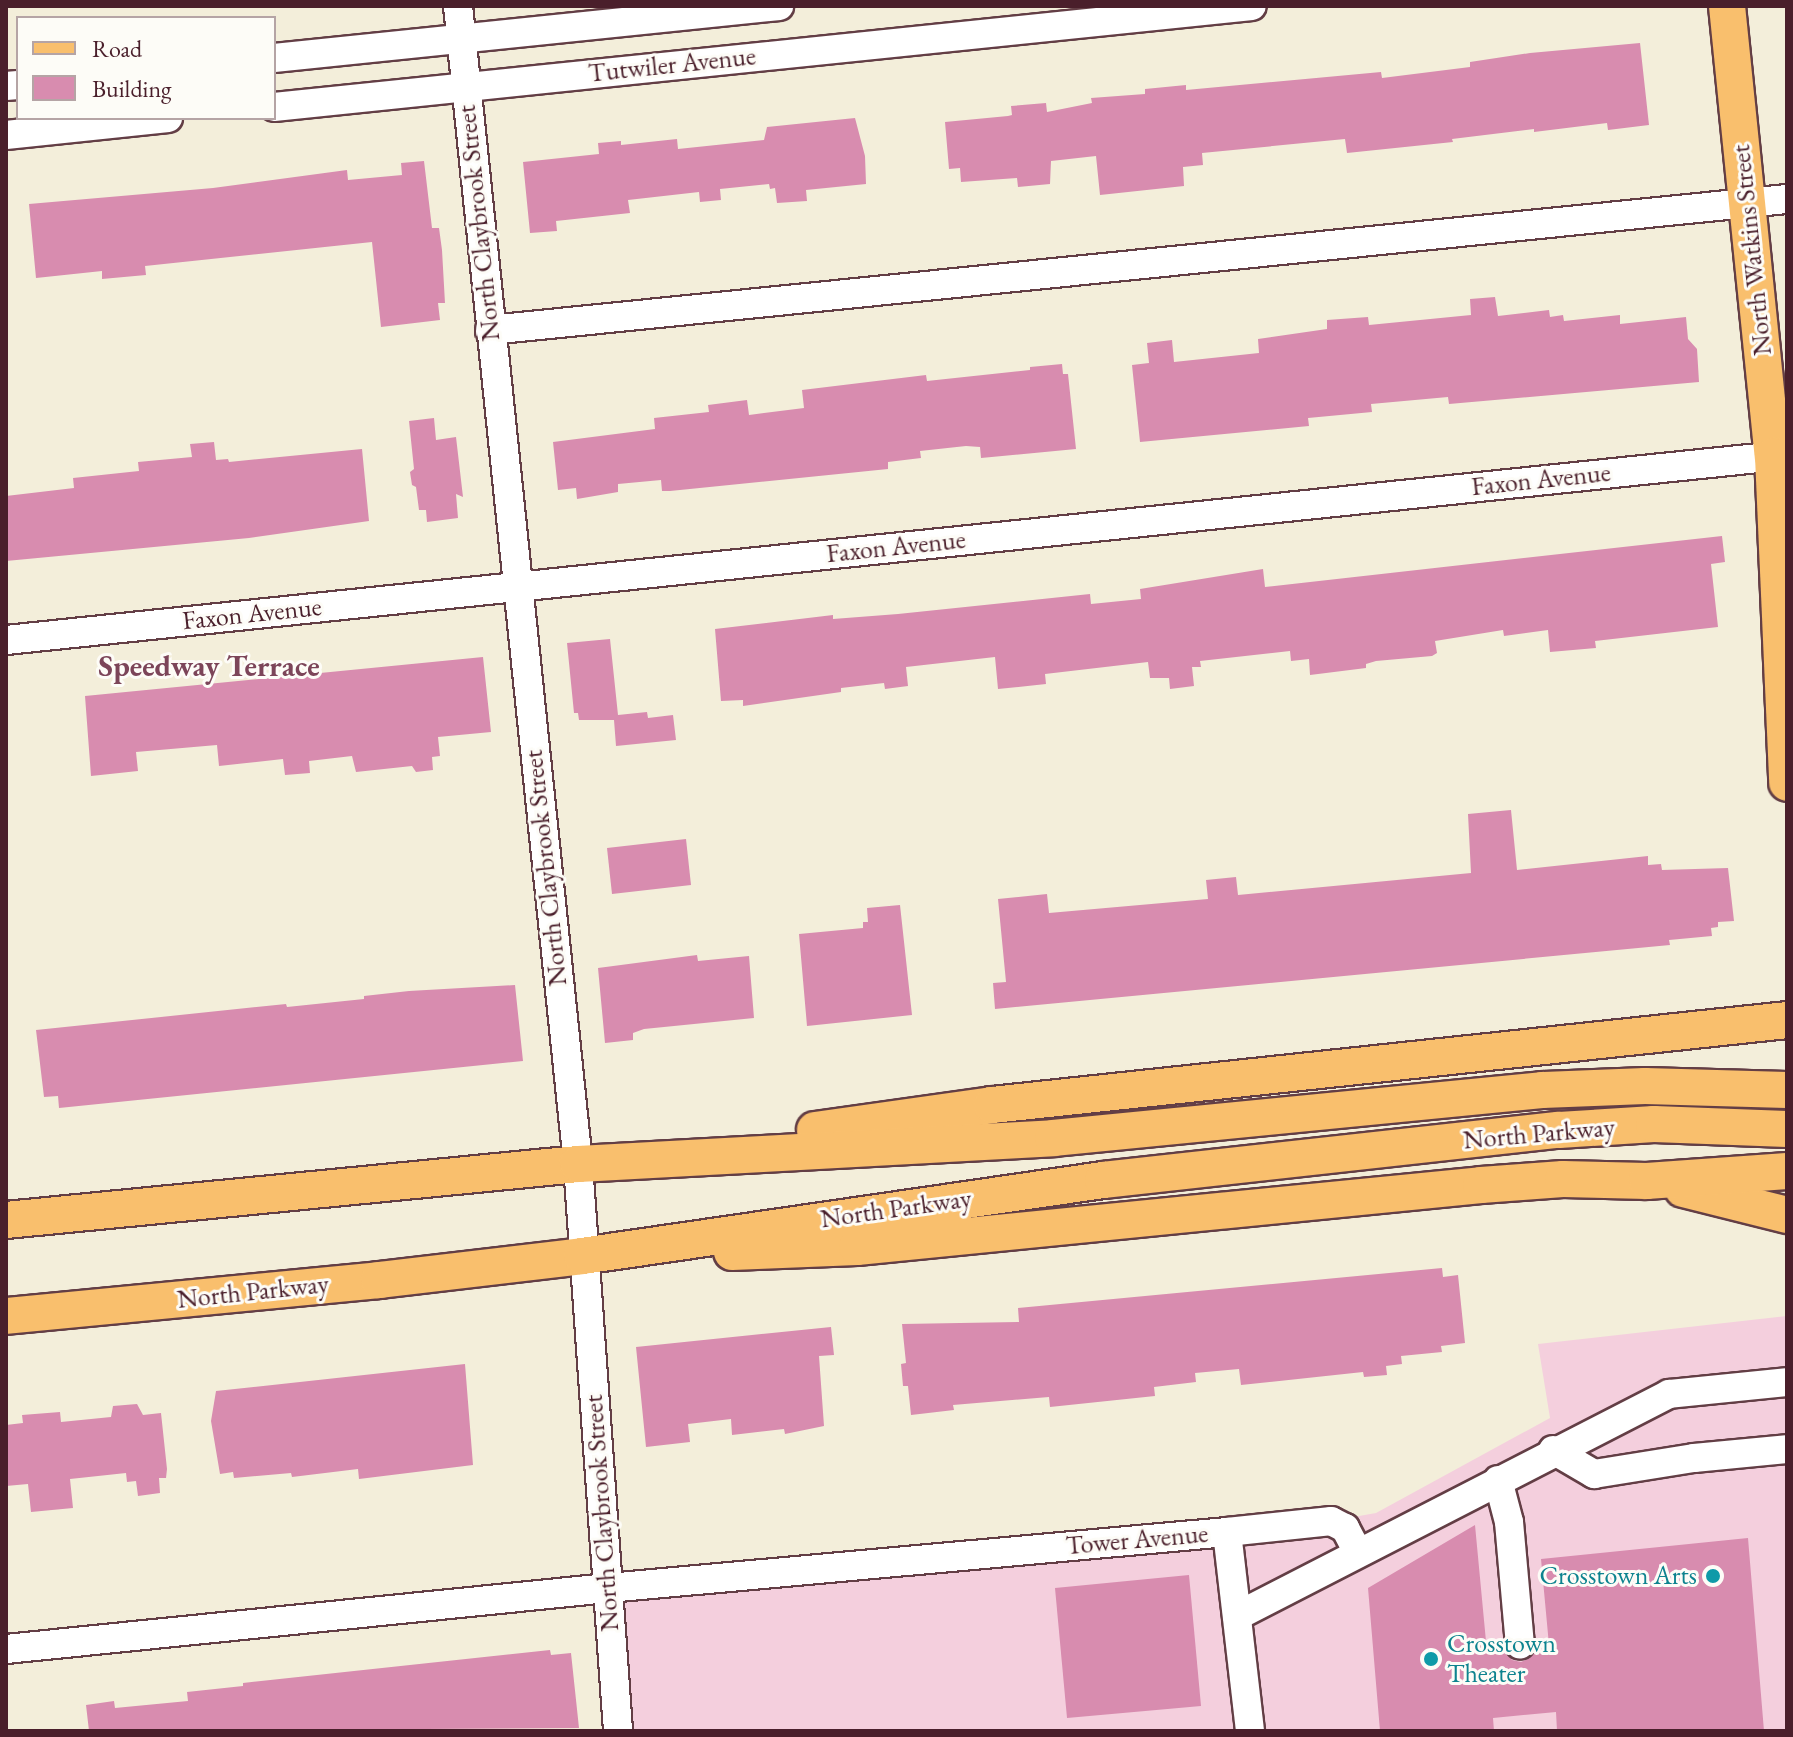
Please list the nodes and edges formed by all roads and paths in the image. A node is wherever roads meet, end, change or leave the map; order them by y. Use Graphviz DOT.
graph roads {
  1 [pos="458,6"];
  2 [pos="779,6"];
  3 [pos="1252,6"];
  4 [pos="1727,6"];
  5 [pos="1070,15"];
  6 [pos="461,38"];
  7 [pos="276,58"];
  8 [pos="465,87"];
  9 [pos="276,107"];
  10 [pos="149,120"];
  11 [pos="6,135"];
  12 [pos="1787,199"];
  13 [pos="1747,203"];
  14 [pos="490,330"];
  15 [pos="1780,455"];
  16 [pos="516,586"];
  17 [pos="6,640"];
  18 [pos="1787,783"];
  19 [pos="1787,1020"];
  20 [pos="1787,1090"];
  21 [pos="1787,1129"];
  22 [pos="578,1164"];
  23 [pos="1787,1171"];
  24 [pos="1647,1181"];
  25 [pos="1787,1215"];
  26 [pos="6,1220"];
  27 [pos="582,1256"];
  28 [pos="6,1316"];
  29 [pos="1787,1382"];
  30 [pos="1787,1449"];
  31 [pos="1553,1450"];
  32 [pos="1498,1480"];
  33 [pos="1227,1532"];
  34 [pos="1358,1552"];
  35 [pos="608,1588"];
  36 [pos="1237,1616"];
  37 [pos="1520,1645"];
  38 [pos="6,1649"];
  39 [pos="618,1731"];
  40 [pos="1250,1731"];
  1 -- 6 [label="street, North Claybrook Street"];
  2 -- 6 [label="street, Tutwiler Avenue"];
  3 -- 5 [label="street, Tutwiler Avenue"];
  4 -- 13 [label="main road, North Watkins Street"];
  5 -- 8 [label="street, Tutwiler Avenue"];
  6 -- 7 [label="street, Tutwiler Avenue"];
  6 -- 8 [label="street, North Claybrook Street"];
  8 -- 9 [label="street, Tutwiler Avenue"];
  8 -- 14 [label="street, North Claybrook Street"];
  10 -- 11 [label="street"];
  12 -- 13 [label="street"];
  13 -- 14 [label="street"];
  13 -- 15 [label="main road, North Watkins Street"];
  14 -- 16 [label="street, North Claybrook Street"];
  15 -- 16 [label="street, Faxon Avenue"];
  15 -- 18 [label="main road, North Watkins Street"];
  16 -- 17 [label="street, Faxon Avenue"];
  16 -- 22 [label="street, North Claybrook Street"];
  19 -- 22 [label="main road"];
  20 -- 22 [label="main road, North Parkway"];
  21 -- 27 [label="main road, North Parkway"];
  22 -- 26 [label="main road, North Parkway"];
  22 -- 27 [label="street, North Claybrook Street"];
  23 -- 24 [label="main road"];
  24 -- 25 [label="main road"];
  24 -- 27 [label="main road"];
  27 -- 28 [label="main road, North Parkway"];
  27 -- 35 [label="street, North Claybrook Street"];
  29 -- 31 [label="street"];
  30 -- 31 [label="street"];
  31 -- 32 [label="street"];
  32 -- 34 [label="street"];
  32 -- 37 [label="street"];
  33 -- 34 [label="street"];
  33 -- 35 [label="street, Tower Avenue"];
  33 -- 36 [label="street, Tower Avenue"];
  34 -- 36 [label="street"];
  35 -- 38 [label="street, Tower Avenue"];
  35 -- 39 [label="street, North Claybrook Street"];
  36 -- 40 [label="street, Tower Avenue"];
}
